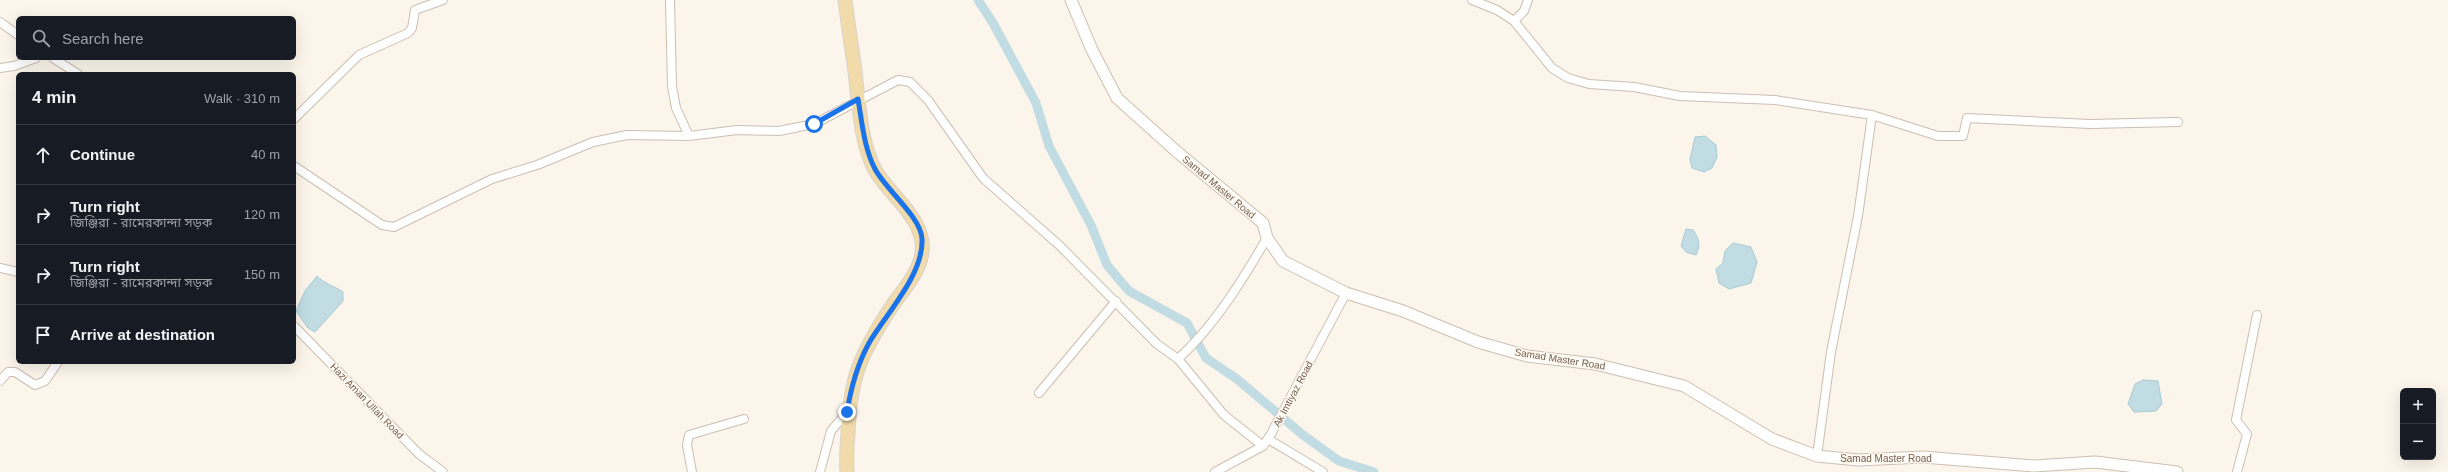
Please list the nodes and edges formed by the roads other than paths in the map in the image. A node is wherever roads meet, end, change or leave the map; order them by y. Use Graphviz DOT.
graph roads {
  1 [pos="444,0"];
  2 [pos="670,0"];
  3 [pos="845,0"];
  4 [pos="1071,0"];
  5 [pos="1472,0"];
  6 [pos="1528,0"];
  7 [pos="1514,21"];
  8 [pos="0,22"];
  9 [pos="16,34"];
  10 [pos="30,60"];
  11 [pos="56,60"];
  12 [pos="0,68"];
  13 [pos="75,72"];
  14 [pos="858,99"];
  15 [pos="1872,115"];
  16 [pos="296,117"];
  17 [pos="2178,122"];
  18 [pos="689,136"];
  19 [pos="296,167"];
  20 [pos="1267,238"];
  21 [pos="0,268"];
  22 [pos="16,272"];
  23 [pos="1346,293"];
  24 [pos="1116,301"];
  25 [pos="2257,315"];
  26 [pos="296,328"];
  27 [pos="1178,359"];
  28 [pos="57,364"];
  29 [pos="0,381"];
  30 [pos="1039,393"];
  31 [pos="847,412"];
  32 [pos="744,419"];
  33 [pos="1270,437"];
  34 [pos="1262,446"];
  35 [pos="1817,456"];
  36 [pos="443,472"];
  37 [pos="692,472"];
  38 [pos="820,472"];
  39 [pos="848,472"];
  40 [pos="1215,472"];
  41 [pos="1323,472"];
  42 [pos="2177,472"];
  43 [pos="2237,472"];
  1 -- 16 [label="street"];
  2 -- 18 [label="street"];
  3 -- 14 [label="main road"];
  4 -- 20 [label="street, Samad Master Road"];
  5 -- 7 [label="street"];
  6 -- 7 [label="street"];
  7 -- 15 [label="street"];
  8 -- 9 [label="street"];
  10 -- 12 [label="street"];
  11 -- 13 [label="street"];
  14 -- 18 [label="street"];
  14 -- 24 [label="street"];
  14 -- 31 [label="main road"];
  15 -- 17 [label="street"];
  15 -- 35 [label="street"];
  18 -- 19 [label="street"];
  20 -- 23 [label="street, Samad Master Road"];
  20 -- 27 [label="street"];
  21 -- 22 [label="street"];
  23 -- 33 [label="street, Ak Imtiyaz Road"];
  23 -- 35 [label="street, Samad Master Road"];
  24 -- 27 [label="street"];
  24 -- 30 [label="street"];
  25 -- 43 [label="street"];
  26 -- 36 [label="street, Hazi Aman Ullah Road"];
  27 -- 34 [label="street"];
  28 -- 29 [label="street"];
  31 -- 38 [label="street"];
  31 -- 39 [label="main road"];
  32 -- 37 [label="street"];
  33 -- 34 [label="street, Ak Imtiyaz Road"];
  33 -- 41 [label="street"];
  34 -- 40 [label="street, Ak Imtiyaz Road"];
  35 -- 42 [label="street, Samad Master Road"];
}
